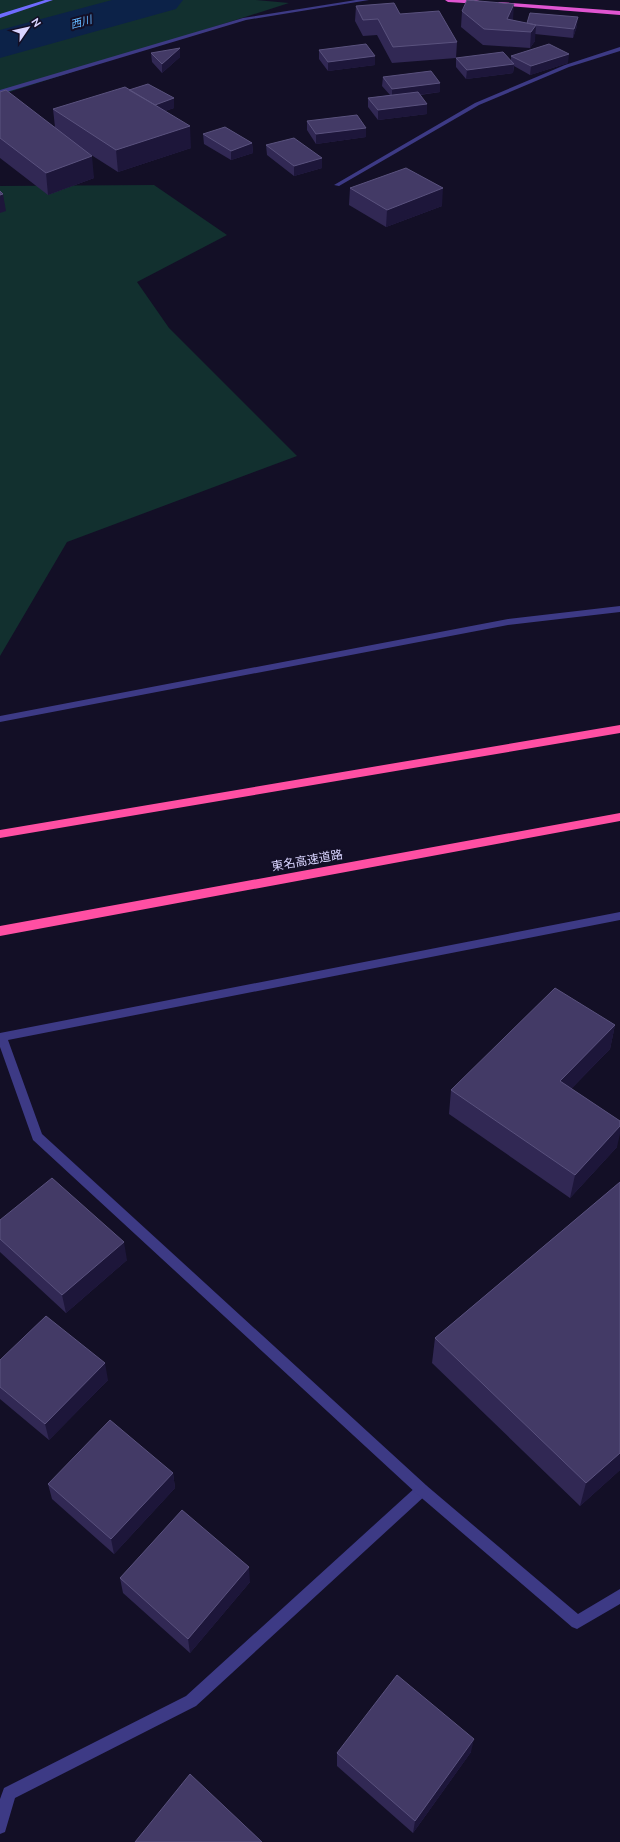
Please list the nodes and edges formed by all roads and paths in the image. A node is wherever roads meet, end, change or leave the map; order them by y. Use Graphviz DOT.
graph roads {
  1 [pos="50,0"];
  2 [pos="366,0"];
  3 [pos="448,0"];
  4 [pos="485,3"];
  5 [pos="492,3"];
  6 [pos="620,13"];
  7 [pos="0,16"];
  8 [pos="620,50"];
  9 [pos="0,92"];
  10 [pos="337,185"];
  11 [pos="620,609"];
  12 [pos="0,719"];
  13 [pos="620,729"];
  14 [pos="620,817"];
  15 [pos="0,834"];
  16 [pos="620,916"];
  17 [pos="0,931"];
  18 [pos="1,1037"];
  19 [pos="422,1490"];
  20 [pos="620,1596"];
  21 [pos="0,1828"];
  1 -- 7 [label="main road"];
  2 -- 9 [label="street"];
  3 -- 4 [label="highway"];
  5 -- 6 [label="highway"];
  8 -- 10 [label="street"];
  11 -- 12 [label="street"];
  13 -- 15 [label="highway"];
  14 -- 17 [label="highway, 東名高速道路"];
  16 -- 18 [label="street"];
  18 -- 19 [label="street"];
  19 -- 20 [label="street"];
  19 -- 21 [label="street"];
}
